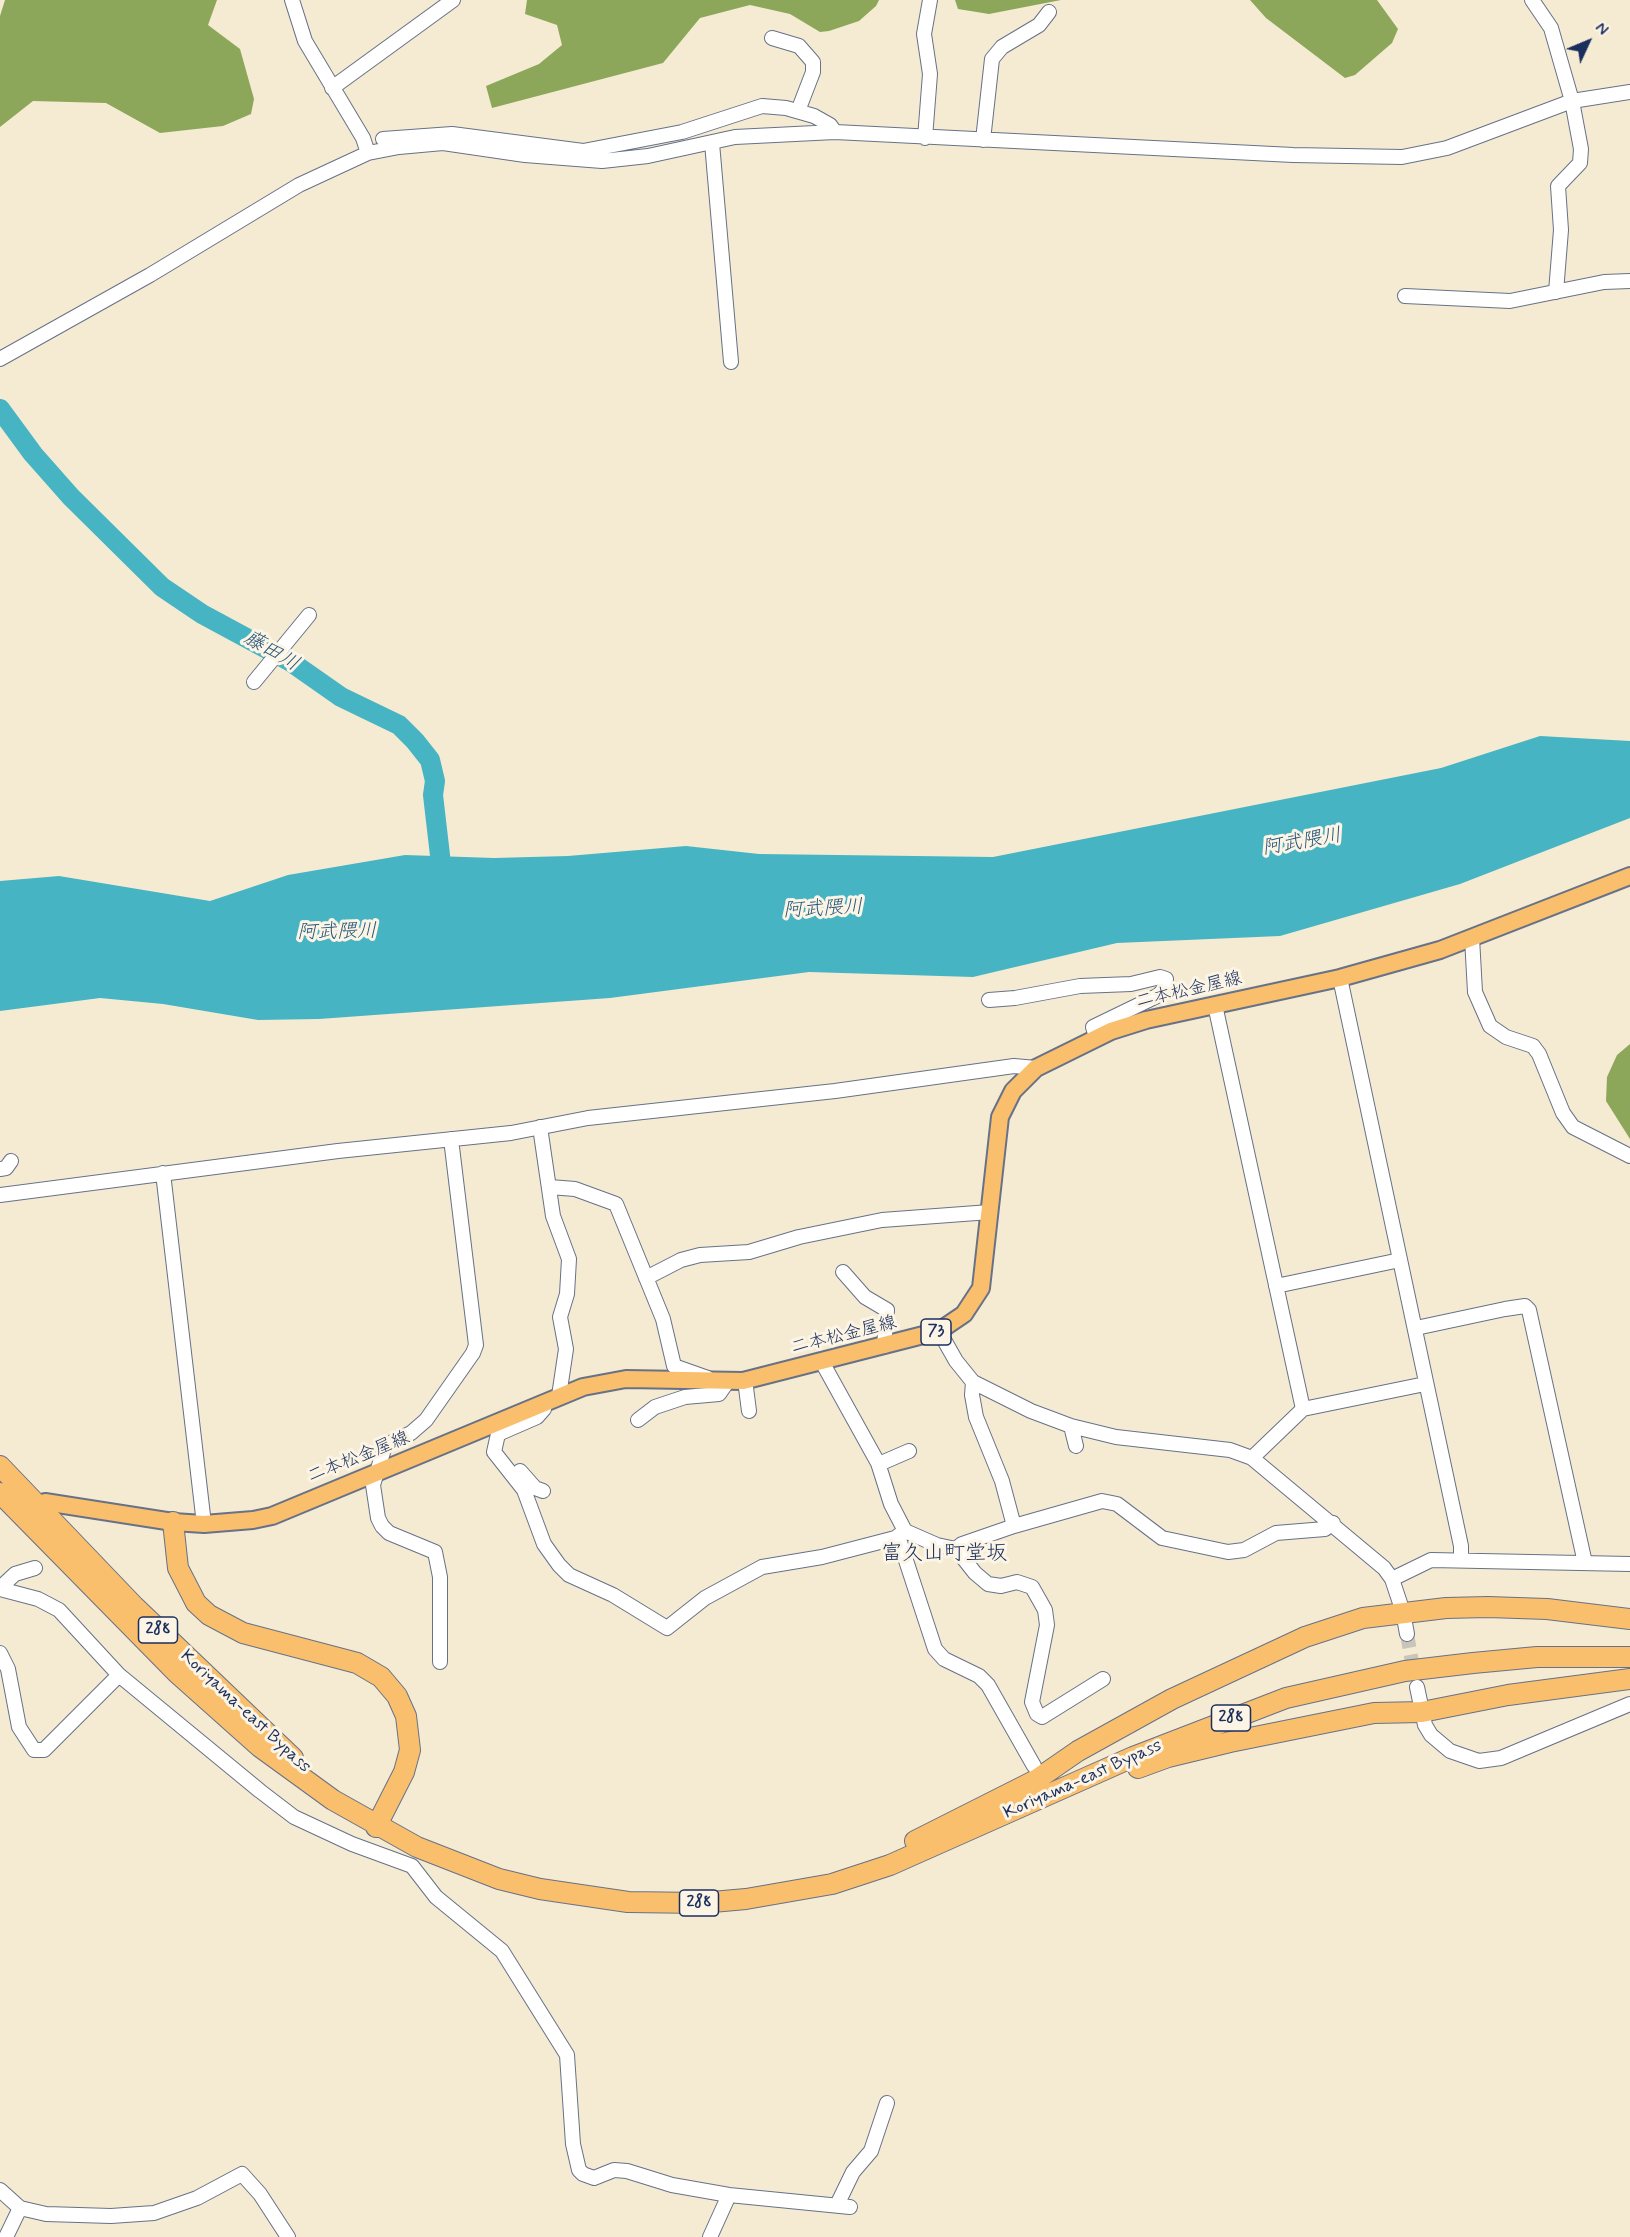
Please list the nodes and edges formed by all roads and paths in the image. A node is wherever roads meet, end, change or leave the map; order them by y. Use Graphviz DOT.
graph roads {
  1 [pos="292,0"];
  2 [pos="453,0"];
  3 [pos="930,0"];
  4 [pos="1532,0"];
  5 [pos="1049,12"];
  6 [pos="772,38"];
  7 [pos="332,88"];
  8 [pos="1630,92"];
  9 [pos="1572,101"];
  10 [pos="798,111"];
  11 [pos="836,132"];
  12 [pos="925,138"];
  13 [pos="383,139"];
  14 [pos="983,140"];
  15 [pos="712,143"];
  16 [pos="368,153"];
  17 [pos="1630,281"];
  18 [pos="1556,292"];
  19 [pos="1405,296"];
  20 [pos="5,356"];
  21 [pos="731,362"];
  22 [pos="307,617"];
  23 [pos="256,680"];
  24 [pos="1630,876"];
  25 [pos="1472,938"];
  26 [pos="1340,978"];
  27 [pos="989,1000"];
  28 [pos="1215,1005"];
  29 [pos="1096,1037"];
  30 [pos="1036,1068"];
  31 [pos="540,1128"];
  32 [pos="452,1139"];
  33 [pos="1630,1156"];
  34 [pos="0,1162"];
  35 [pos="0,1169"];
  36 [pos="163,1173"];
  37 [pos="550,1187"];
  38 [pos="0,1195"];
  39 [pos="990,1212"];
  40 [pos="1400,1260"];
  41 [pos="843,1272"];
  42 [pos="646,1278"];
  43 [pos="1276,1286"];
  44 [pos="1416,1328"];
  45 [pos="939,1331"];
  46 [pos="884,1346"];
  47 [pos="822,1362"];
  48 [pos="745,1380"];
  49 [pos="720,1381"];
  50 [pos="973,1382"];
  51 [pos="1425,1384"];
  52 [pos="552,1399"];
  53 [pos="1303,1409"];
  54 [pos="749,1411"];
  55 [pos="638,1420"];
  56 [pos="1071,1426"];
  57 [pos="1076,1446"];
  58 [pos="909,1451"];
  59 [pos="1252,1458"];
  60 [pos="501,1461"];
  61 [pos="879,1464"];
  62 [pos="0,1466"];
  63 [pos="375,1472"];
  64 [pos="543,1491"];
  65 [pos="0,1493"];
  66 [pos="45,1502"];
  67 [pos="173,1522"];
  68 [pos="1333,1523"];
  69 [pos="204,1524"];
  70 [pos="1014,1526"];
  71 [pos="901,1534"];
  72 [pos="956,1549"];
  73 [pos="1461,1560"];
  74 [pos="1585,1563"];
  75 [pos="1630,1564"];
  76 [pos="35,1568"];
  77 [pos="1392,1579"];
  78 [pos="0,1588"];
  79 [pos="1403,1612"];
  80 [pos="1630,1619"];
  81 [pos="1407,1634"];
  82 [pos="0,1653"];
  83 [pos="1630,1657"];
  84 [pos="440,1662"];
  85 [pos="119,1675"];
  86 [pos="1103,1679"];
  87 [pos="1630,1679"];
  88 [pos="1417,1688"];
  89 [pos="1630,1704"];
  90 [pos="1422,1712"];
  91 [pos="1034,1766"];
  92 [pos="378,1822"];
  93 [pos="890,1865"];
  94 [pos="856,1876"];
  95 [pos="887,2103"];
  96 [pos="0,2190"];
  97 [pos="729,2195"];
  98 [pos="20,2208"];
  99 [pos="6,2237"];
  100 [pos="288,2237"];
  101 [pos="710,2237"];
  1 -- 7 [label="street"];
  2 -- 7 [label="street"];
  3 -- 12 [label="street"];
  4 -- 9 [label="street"];
  5 -- 14 [label="street"];
  6 -- 10 [label="street"];
  7 -- 16 [label="street"];
  8 -- 9 [label="street"];
  9 -- 14 [label="street"];
  9 -- 18 [label="street"];
  10 -- 11 [label="street"];
  10 -- 13 [label="street"];
  11 -- 12 [label="street"];
  11 -- 15 [label="street"];
  12 -- 14 [label="street"];
  15 -- 16 [label="street"];
  15 -- 21 [label="street"];
  16 -- 20 [label="street"];
  17 -- 18 [label="street"];
  18 -- 19 [label="street"];
  22 -- 23 [label="street"];
  24 -- 25 [label="main road, 二本松金屋線 / 73"];
  25 -- 26 [label="main road, 二本松金屋線 / 73"];
  25 -- 33 [label="street"];
  26 -- 28 [label="main road, 二本松金屋線 / 73"];
  26 -- 40 [label="street"];
  27 -- 29 [label="street"];
  28 -- 29 [label="main road, 二本松金屋線 / 73"];
  28 -- 43 [label="street"];
  29 -- 30 [label="main road, 二本松金屋線 / 73"];
  30 -- 31 [label="street"];
  30 -- 39 [label="main road, 二本松金屋線 / 73"];
  31 -- 32 [label="street"];
  31 -- 37 [label="street"];
  32 -- 36 [label="street"];
  32 -- 63 [label="street"];
  34 -- 35 [label="street"];
  36 -- 38 [label="street"];
  36 -- 69 [label="street"];
  37 -- 42 [label="street"];
  37 -- 52 [label="street"];
  39 -- 42 [label="street"];
  39 -- 45 [label="main road, 二本松金屋線 / 73"];
  40 -- 43 [label="street"];
  40 -- 44 [label="street"];
  41 -- 46 [label="street"];
  42 -- 49 [label="street"];
  43 -- 53 [label="street"];
  44 -- 51 [label="street"];
  44 -- 74 [label="street"];
  45 -- 46 [label="main road, 二本松金屋線 / 73"];
  45 -- 50 [label="street"];
  46 -- 47 [label="main road, 二本松金屋線 / 73"];
  47 -- 48 [label="main road, 二本松金屋線 / 73"];
  47 -- 61 [label="street"];
  48 -- 49 [label="main road, 二本松金屋線 / 73"];
  48 -- 54 [label="street"];
  49 -- 52 [label="main road, 二本松金屋線 / 73"];
  49 -- 55 [label="street"];
  50 -- 56 [label="street"];
  50 -- 70 [label="street"];
  51 -- 53 [label="street"];
  51 -- 73 [label="street"];
  52 -- 60 [label="street"];
  52 -- 63 [label="main road, 二本松金屋線 / 73"];
  53 -- 59 [label="street"];
  56 -- 57 [label="street"];
  56 -- 59 [label="street"];
  58 -- 61 [label="street"];
  59 -- 68 [label="street"];
  60 -- 64 [label="street"];
  60 -- 71 [label="street"];
  61 -- 71 [label="street"];
  62 -- 92 [label="highway, Koriyama-east Bypass / 288"];
  63 -- 69 [label="main road, 二本松金屋線 / 73"];
  63 -- 84 [label="street"];
  65 -- 92 [label="highway, Koriyama-east Bypass / 288"];
  66 -- 67 [label="main road, 二本松金屋線 / 73"];
  67 -- 69 [label="main road, 二本松金屋線 / 73"];
  67 -- 92 [label="highway"];
  68 -- 70 [label="street"];
  68 -- 77 [label="street"];
  70 -- 72 [label="street"];
  71 -- 72 [label="street"];
  71 -- 91 [label="street"];
  72 -- 86 [label="street"];
  73 -- 74 [label="street"];
  73 -- 77 [label="street"];
  74 -- 75 [label="street"];
  76 -- 78 [label="street"];
  77 -- 79 [label="street"];
  78 -- 85 [label="street"];
  79 -- 80 [label="highway"];
  79 -- 81 [label="street"];
  79 -- 94 [label="highway"];
  82 -- 85 [label="street"];
  83 -- 93 [label="highway, Koriyama-east Bypass / 288"];
  85 -- 97 [label="street"];
  87 -- 90 [label="highway"];
  88 -- 90 [label="street"];
  89 -- 90 [label="street"];
  90 -- 93 [label="highway"];
  92 -- 94 [label="highway, Koriyama-east Bypass / 288"];
  93 -- 94 [label="highway, Koriyama-east Bypass / 288"];
  95 -- 97 [label="street"];
  96 -- 98 [label="street"];
  97 -- 101 [label="street"];
  98 -- 99 [label="street"];
  98 -- 100 [label="street"];
}
